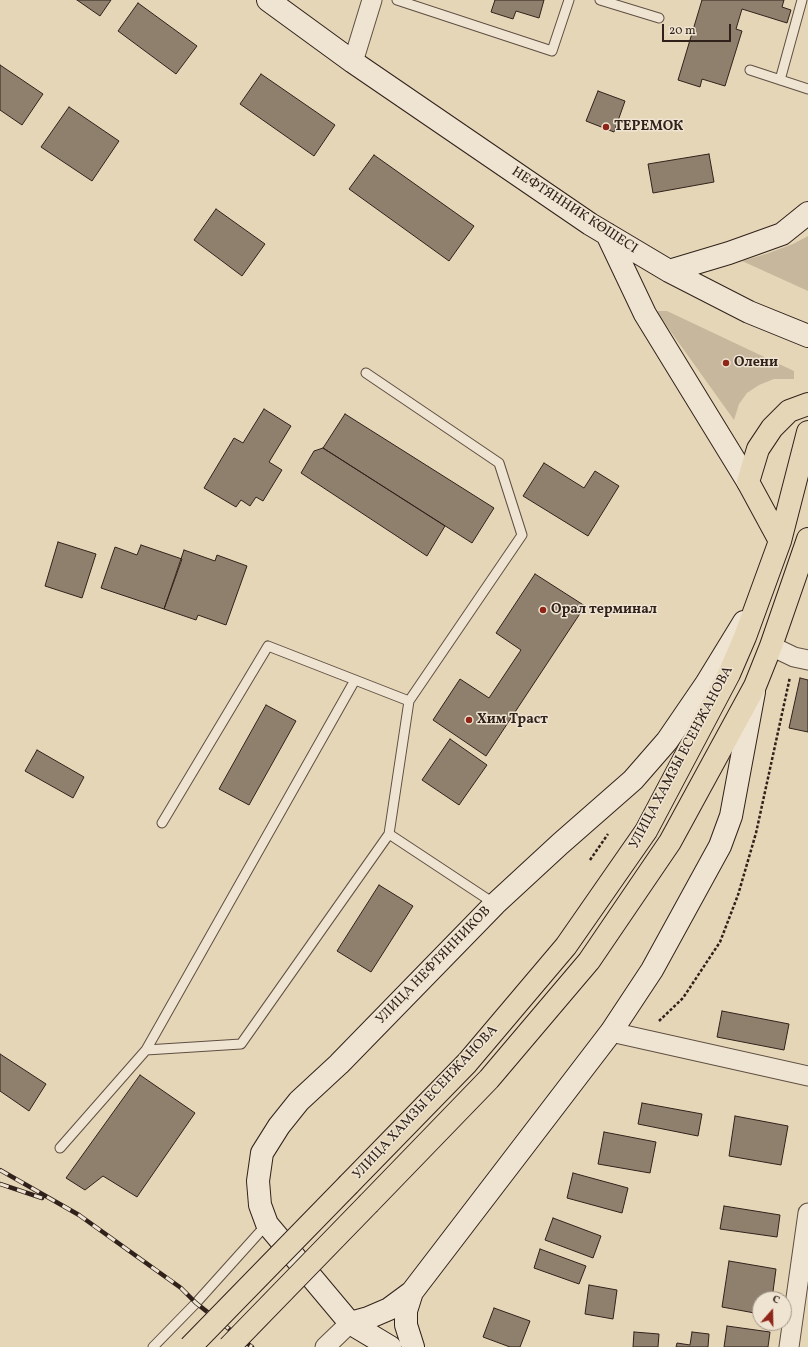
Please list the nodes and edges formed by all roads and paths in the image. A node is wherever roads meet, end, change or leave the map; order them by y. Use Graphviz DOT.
graph roads {
  1 [pos="268,0"];
  2 [pos="372,0"];
  3 [pos="397,0"];
  4 [pos="569,0"];
  5 [pos="600,0"];
  6 [pos="802,0"];
  7 [pos="659,18"];
  8 [pos="353,62"];
  9 [pos="750,70"];
  10 [pos="780,80"];
  11 [pos="808,89"];
  12 [pos="808,213"];
  13 [pos="607,234"];
  14 [pos="669,271"];
  15 [pos="808,336"];
  16 [pos="366,372"];
  17 [pos="808,404"];
  18 [pos="808,432"];
  19 [pos="748,482"];
  20 [pos="808,539"];
  21 [pos="780,541"];
  22 [pos="763,590"];
  23 [pos="771,646"];
  24 [pos="808,660"];
  25 [pos="355,680"];
  26 [pos="755,686"];
  27 [pos="409,700"];
  28 [pos="162,823"];
  29 [pos="389,834"];
  30 [pos="495,904"];
  31 [pos="611,1032"];
  32 [pos="146,1050"];
  33 [pos="808,1076"];
  34 [pos="60,1148"];
  35 [pos="808,1213"];
  36 [pos="268,1224"];
  37 [pos="412,1292"];
  38 [pos="350,1323"];
  39 [pos="153,1347"];
  40 [pos="190,1347"];
  41 [pos="229,1347"];
  42 [pos="325,1347"];
  43 [pos="390,1347"];
  44 [pos="413,1347"];
  45 [pos="790,1347"];
  1 -- 8 [label="street, НЕФТЯННИК КӨШЕСІ"];
  2 -- 8 [label="street"];
  3 -- 4 [label="lane"];
  5 -- 7 [label="lane"];
  6 -- 10 [label="lane"];
  8 -- 13 [label="street, НЕФТЯННИК КӨШЕСІ"];
  9 -- 10 [label="lane"];
  10 -- 11 [label="lane"];
  12 -- 14 [label="street"];
  13 -- 14 [label="street, НЕФТЯННИК КӨШЕСІ"];
  13 -- 19 [label="street"];
  14 -- 15 [label="street, НЕФТЯННИК КӨШЕСІ"];
  16 -- 27 [label="lane"];
  17 -- 19 [label="main road"];
  18 -- 21 [label="main road, УЛИЦА ХАМЗЫ ЕСЕНЖАНОВА"];
  19 -- 21 [label="main road"];
  20 -- 23 [label="main road, УЛИЦА ХАМЗЫ ЕСЕНЖАНОВА"];
  21 -- 22 [label="main road, УЛИЦА ХАМЗЫ ЕСЕНЖАНОВА"];
  22 -- 30 [label="street, УЛИЦА НЕФТЯННИКОВ"];
  22 -- 40 [label="main road, УЛИЦА ХАМЗЫ ЕСЕНЖАНОВА, bridge"];
  23 -- 24 [label="street"];
  23 -- 26 [label="main road, УЛИЦА ХАМЗЫ ЕСЕНЖАНОВА"];
  25 -- 27 [label="lane"];
  25 -- 28 [label="lane"];
  25 -- 32 [label="lane"];
  26 -- 31 [label="street"];
  26 -- 41 [label="main road, УЛИЦА ХАМЗЫ ЕСЕНЖАНОВА, bridge"];
  27 -- 29 [label="lane"];
  29 -- 30 [label="lane"];
  29 -- 32 [label="lane"];
  30 -- 36 [label="street, УЛИЦА НЕФТЯННИКОВ"];
  31 -- 33 [label="street"];
  31 -- 37 [label="street"];
  32 -- 34 [label="lane"];
  35 -- 45 [label="street"];
  36 -- 38 [label="street, УЛИЦА НЕФТЯННИКОВ"];
  36 -- 39 [label="lane"];
  37 -- 38 [label="street"];
  37 -- 44 [label="street"];
  38 -- 42 [label="street"];
  38 -- 43 [label="street, УЛИЦА НЕФТЯННИКОВ"];
}
